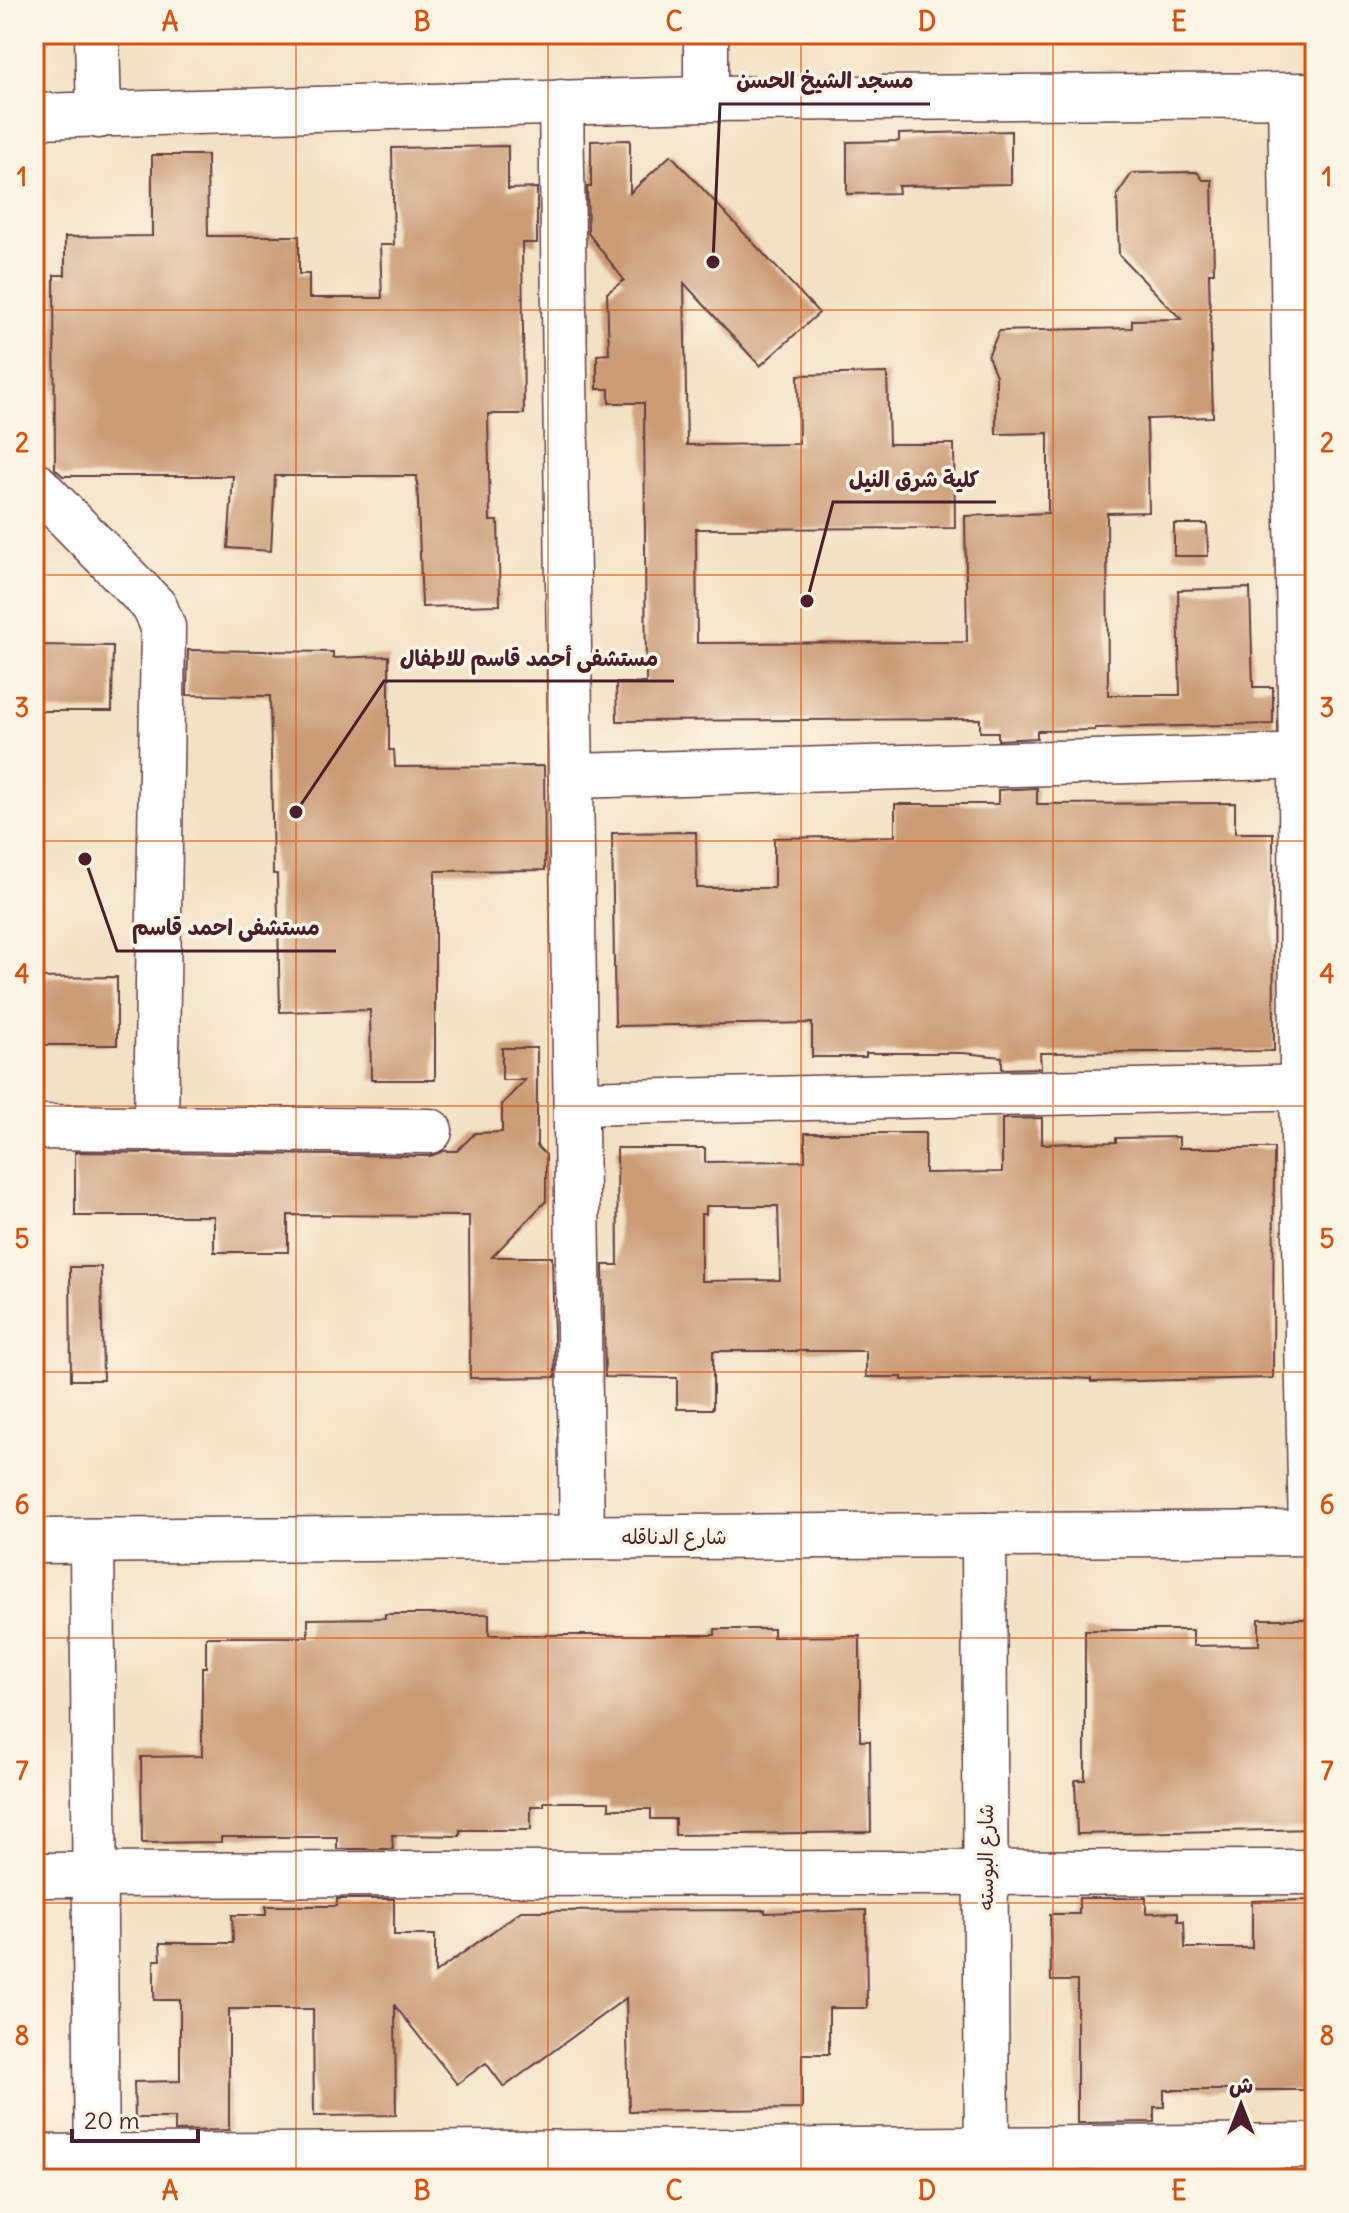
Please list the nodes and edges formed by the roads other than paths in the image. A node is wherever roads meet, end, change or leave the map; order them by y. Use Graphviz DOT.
graph roads {
  1 [pos="97,34"];
  2 [pos="706,34"];
  3 [pos="1302,95"];
  4 [pos="706,99"];
  5 [pos="561,102"];
  6 [pos="34,116"];
  7 [pos="99,116"];
  8 [pos="1305,438"];
  9 [pos="34,483"];
  10 [pos="1308,756"];
  11 [pos="572,776"];
  12 [pos="1308,1087"];
  13 [pos="576,1103"];
  14 [pos="34,1127"];
  15 [pos="156,1129"];
  16 [pos="430,1131"];
  17 [pos="1313,1533"];
  18 [pos="984,1535"];
  19 [pos="582,1537"];
  20 [pos="34,1541"];
  21 [pos="92,1541"];
  22 [pos="1315,1872"];
  23 [pos="95,1874"];
  24 [pos="986,1874"];
  25 [pos="34,1875"];
  26 [pos="1315,2146"];
  27 [pos="34,2157"];
  28 [pos="987,2164"];
  29 [pos="97,2168"];
  1 -- 7 [label="street"];
  2 -- 4 [label="street"];
  3 -- 4 [label="street"];
  3 -- 8 [label="street"];
  4 -- 5 [label="street"];
  5 -- 7 [label="street"];
  5 -- 11 [label="street"];
  6 -- 7 [label="street"];
  8 -- 10 [label="street"];
  9 -- 15 [label="street"];
  10 -- 11 [label="street"];
  10 -- 12 [label="street"];
  11 -- 13 [label="street"];
  12 -- 13 [label="street"];
  12 -- 17 [label="street"];
  13 -- 19 [label="street"];
  14 -- 15 [label="street"];
  15 -- 16 [label="street"];
  17 -- 18 [label="street, شارع الدناقله"];
  18 -- 19 [label="street, شارع الدناقله"];
  18 -- 24 [label="street, شارع البوسته"];
  19 -- 21 [label="street, شارع الدناقله"];
  20 -- 21 [label="street, شارع الدناقله"];
  21 -- 23 [label="street"];
  22 -- 24 [label="street"];
  23 -- 24 [label="street"];
  23 -- 25 [label="street"];
  23 -- 29 [label="street"];
  24 -- 28 [label="street, شارع البوسته"];
  26 -- 28 [label="street"];
  27 -- 29 [label="street"];
  28 -- 29 [label="street"];
}
